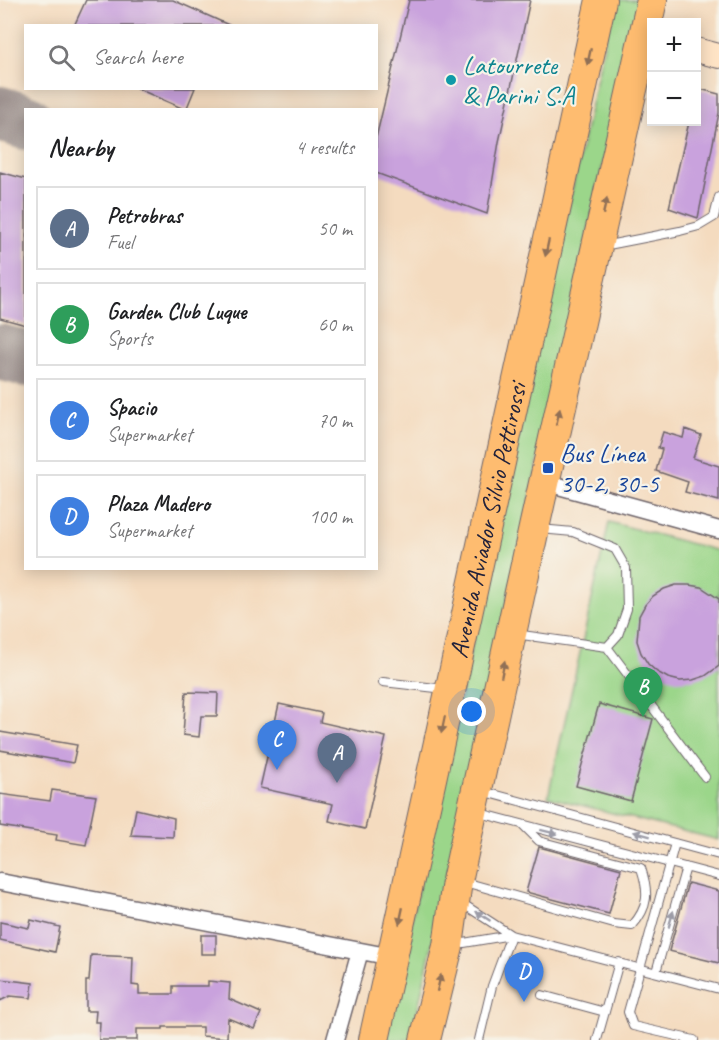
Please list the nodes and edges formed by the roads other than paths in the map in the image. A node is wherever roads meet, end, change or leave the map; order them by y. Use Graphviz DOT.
graph roads {
  1 [pos="601,0"];
  2 [pos="651,0"];
  3 [pos="650,18"];
  4 [pos="647,41"];
  5 [pos="701,51"];
  6 [pos="719,56"];
  7 [pos="719,197"];
  8 [pos="596,247"];
  9 [pos="544,482"];
  10 [pos="534,528"];
  11 [pos="719,530"];
  12 [pos="511,633"];
  13 [pos="607,647"];
  14 [pos="385,680"];
  15 [pos="450,690"];
  16 [pos="705,777"];
  17 [pos="475,800"];
  18 [pos="523,825"];
  19 [pos="675,843"];
  20 [pos="719,855"];
  21 [pos="670,862"];
  22 [pos="686,867"];
  23 [pos="719,876"];
  24 [pos="0,882"];
  25 [pos="456,889"];
  26 [pos="511,935"];
  27 [pos="448,946"];
  28 [pos="360,951"];
  29 [pos="392,957"];
  30 [pos="619,962"];
  31 [pos="640,968"];
  32 [pos="656,972"];
  33 [pos="719,989"];
  34 [pos="542,995"];
  35 [pos="604,1012"];
  36 [pos="335,1040"];
  37 [pos="374,1040"];
  38 [pos="425,1040"];
  39 [pos="479,1040"];
  40 [pos="597,1040"];
  41 [pos="694,1040"];
  1 -- 15 [label="highway, Avenida Aviador Silvio Pettirossi, one-way"];
  2 -- 3 [label="highway, Avenida Aviador Silvio Pettirossi"];
  8 -- 4 [label="highway, Avenida Aviador Silvio Pettirossi, one-way"];
  5 -- 6 [label="street"];
  7 -- 8 [label="lane"];
  9 -- 8 [label="highway, Avenida Aviador Silvio Pettirossi, one-way"];
  9 -- 10 [label="highway, Avenida Aviador Silvio Pettirossi"];
  9 -- 11 [label="street"];
  10 -- 12 [label="highway, Avenida Aviador Silvio Pettirossi"];
  10 -- 13 [label="lane"];
  12 -- 13 [label="lane"];
  17 -- 12 [label="highway, Avenida Aviador Silvio Pettirossi, one-way"];
  13 -- 16 [label="lane"];
  14 -- 15 [label="lane"];
  15 -- 29 [label="highway, Avenida Aviador Silvio Pettirossi, one-way"];
  17 -- 18 [label="lane"];
  19 -- 17 [label="lane, one-way"];
  17 -- 25 [label="highway, Avenida Aviador Silvio Pettirossi"];
  18 -- 21 [label="lane, one-way"];
  18 -- 25 [label="lane"];
  19 -- 20 [label="lane"];
  19 -- 21 [label="lane"];
  21 -- 22 [label="lane"];
  21 -- 31 [label="lane"];
  22 -- 23 [label="lane"];
  32 -- 22 [label="lane, one-way"];
  24 -- 28 [label="street"];
  26 -- 25 [label="lane, one-way"];
  25 -- 27 [label="highway, Avenida Aviador Silvio Pettirossi"];
  26 -- 27 [label="lane"];
  26 -- 30 [label="lane"];
  26 -- 39 [label="lane"];
  38 -- 27 [label="highway, Avenida Aviador Silvio Pettirossi, one-way"];
  28 -- 29 [label="street"];
  28 -- 36 [label="street"];
  29 -- 37 [label="highway, Avenida Aviador Silvio Pettirossi"];
  30 -- 31 [label="lane"];
  30 -- 35 [label="lane"];
  31 -- 32 [label="lane"];
  31 -- 41 [label="lane"];
  32 -- 33 [label="lane"];
  34 -- 35 [label="lane"];
  35 -- 40 [label="lane"];
}
